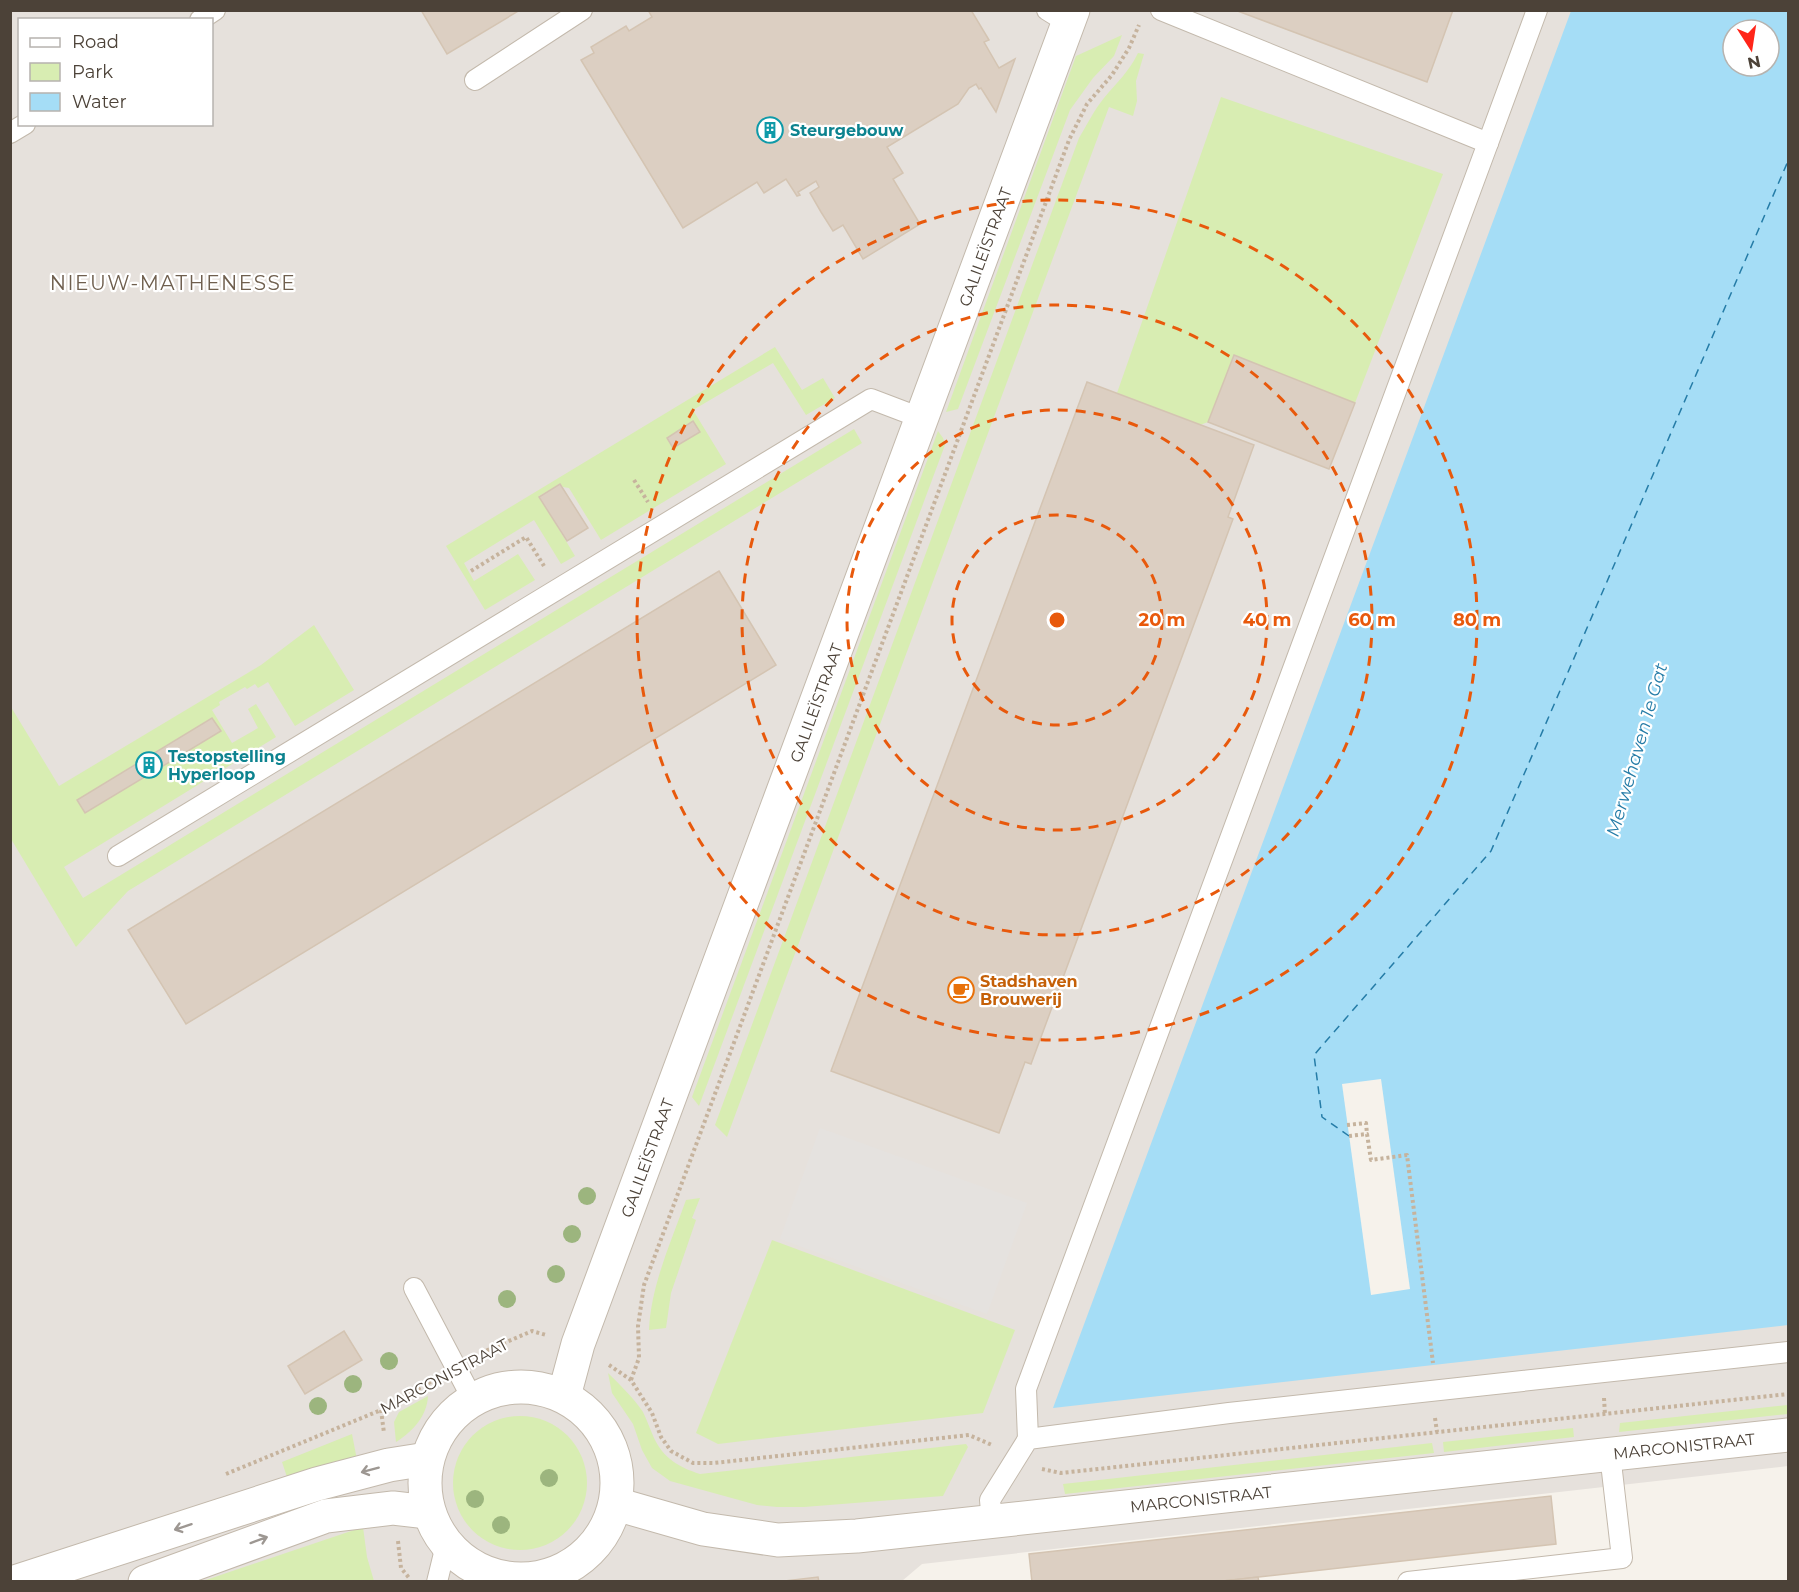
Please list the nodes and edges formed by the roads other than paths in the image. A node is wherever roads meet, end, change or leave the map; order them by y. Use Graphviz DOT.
graph roads {
  1 [pos="582,10"];
  2 [pos="1161,10"];
  3 [pos="1537,10"];
  4 [pos="1062,15"];
  5 [pos="475,80"];
  6 [pos="1488,143"];
  7 [pos="921,418"];
  8 [pos="118,856"];
  9 [pos="414,1288"];
  10 [pos="1788,1352"];
  11 [pos="564,1396"];
  12 [pos="472,1398"];
  13 [pos="1788,1435"];
  14 [pos="1028,1439"];
  15 [pos="1610,1454"];
  16 [pos="427,1460"];
  17 [pos="616,1504"];
  18 [pos="428,1512"];
  19 [pos="992,1522"];
  20 [pos="446,1545"];
  21 [pos="15,1581"];
  22 [pos="145,1581"];
  23 [pos="437,1581"];
  24 [pos="1408,1581"];
  1 -- 5 [label="lane"];
  2 -- 6 [label="lane"];
  3 -- 6 [label="lane"];
  4 -- 7 [label="street, GALILEÏSTRAAT"];
  6 -- 14 [label="lane"];
  7 -- 8 [label="lane"];
  7 -- 11 [label="street, GALILEÏSTRAAT"];
  9 -- 12 [label="lane"];
  10 -- 14 [label="lane"];
  11 -- 12 [label="street"];
  11 -- 17 [label="street"];
  12 -- 16 [label="street"];
  13 -- 15 [label="street, MARCONISTRAAT"];
  14 -- 19 [label="lane"];
  15 -- 19 [label="street, MARCONISTRAAT"];
  15 -- 24 [label="lane"];
  16 -- 18 [label="street"];
  16 -- 21 [label="street, one-way"];
  17 -- 19 [label="street, MARCONISTRAAT"];
  17 -- 20 [label="street"];
  18 -- 20 [label="street"];
  22 -- 18 [label="street, one-way"];
  20 -- 23 [label="lane"];
}
